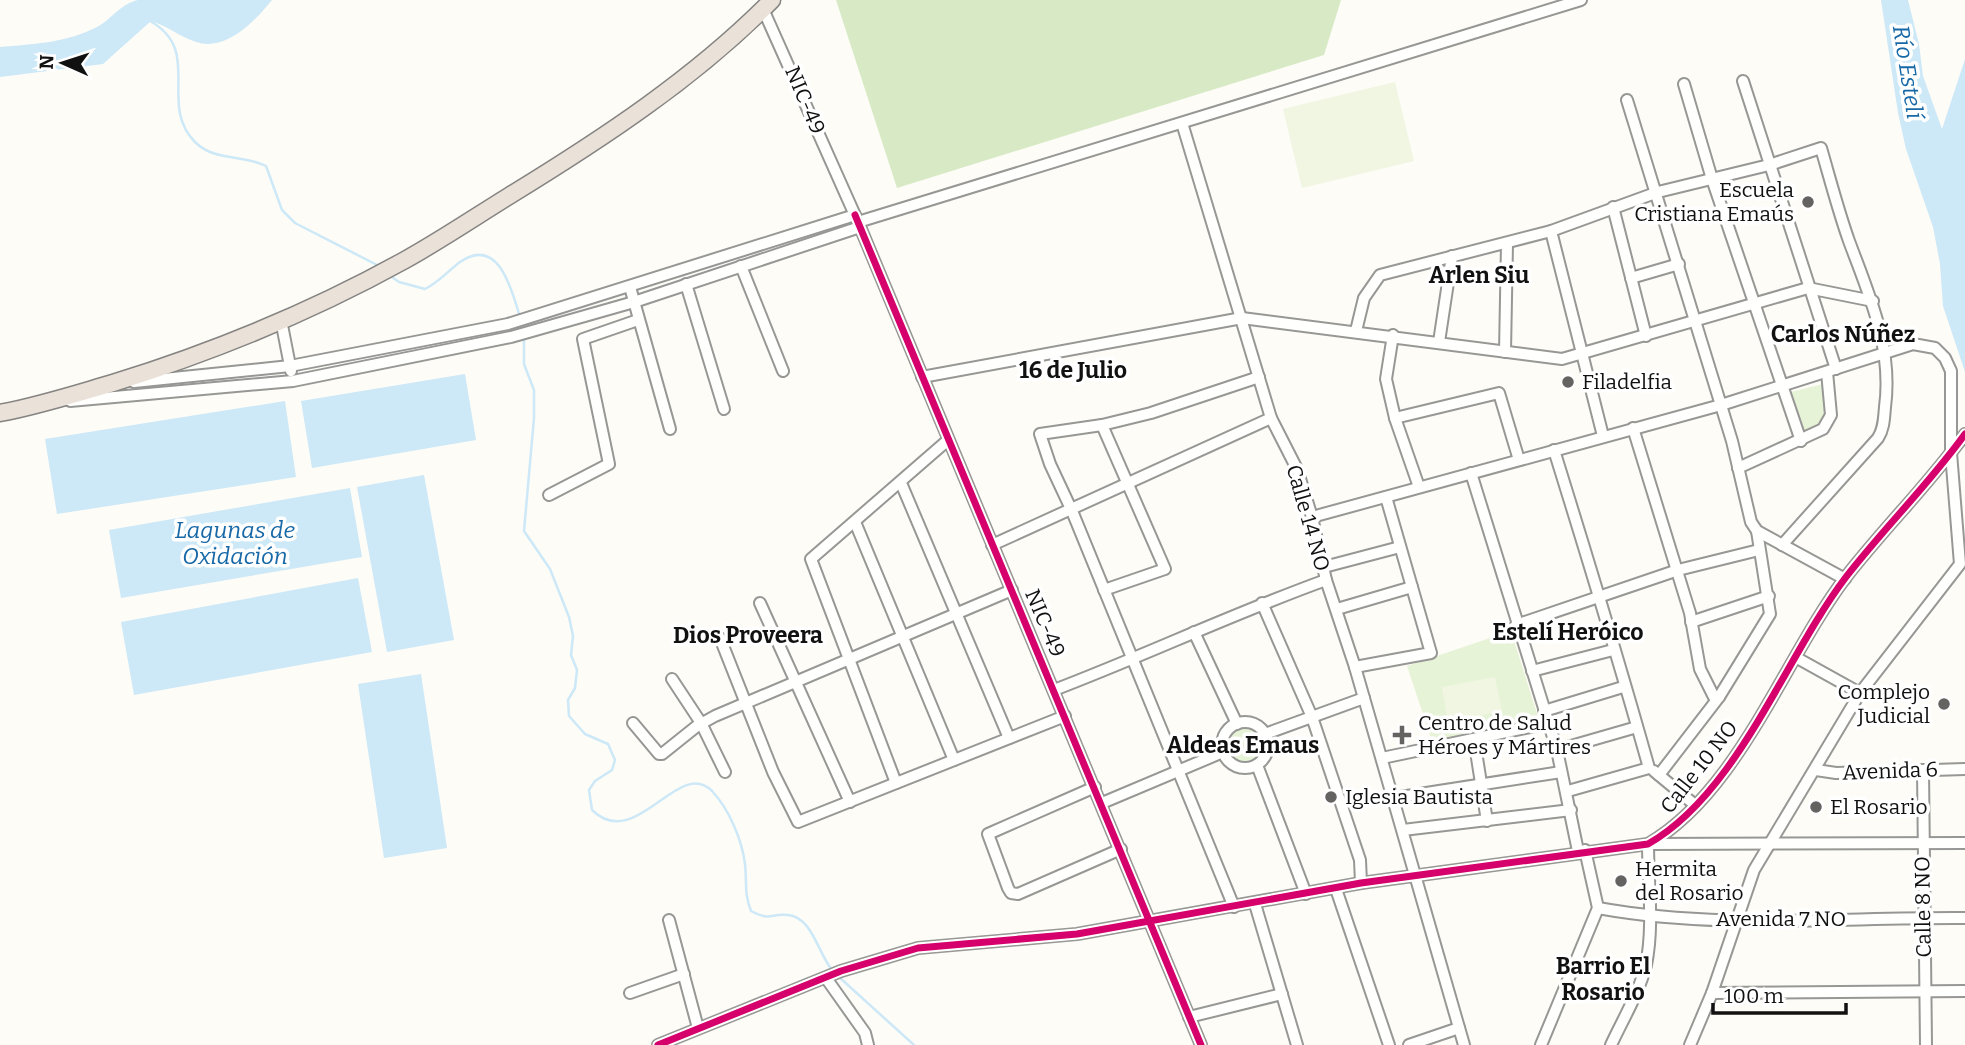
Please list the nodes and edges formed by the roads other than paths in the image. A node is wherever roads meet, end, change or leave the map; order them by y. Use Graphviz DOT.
graph roads {
  1 [pos="1581,0"];
  2 [pos="767,4"];
  3 [pos="1743,80"];
  4 [pos="1684,84"];
  5 [pos="1626,100"];
  6 [pos="1182,123"];
  7 [pos="1769,165"];
  8 [pos="1712,178"];
  9 [pos="1658,192"];
  10 [pos="1613,207"];
  11 [pos="858,221"];
  12 [pos="1552,231"];
  13 [pos="1507,244"];
  14 [pos="1452,256"];
  15 [pos="1679,264"];
  16 [pos="741,266"];
  17 [pos="1631,278"];
  18 [pos="686,284"];
  19 [pos="631,287"];
  20 [pos="1808,288"];
  21 [pos="634,302"];
  22 [pos="1873,302"];
  23 [pos="1755,303"];
  24 [pos="1242,318"];
  25 [pos="281,320"];
  26 [pos="638,320"];
  27 [pos="1696,323"];
  28 [pos="1356,331"];
  29 [pos="1394,335"];
  30 [pos="1646,336"];
  31 [pos="1439,342"];
  32 [pos="1505,352"];
  33 [pos="1886,353"];
  34 [pos="1581,354"];
  35 [pos="290,366"];
  36 [pos="1831,370"];
  37 [pos="783,371"];
  38 [pos="922,377"];
  39 [pos="1259,377"];
  40 [pos="293,381"];
  41 [pos="107,384"];
  42 [pos="1782,384"];
  43 [pos="43,404"];
  44 [pos="1721,405"];
  45 [pos="724,410"];
  46 [pos="0,413"];
  47 [pos="1271,418"];
  48 [pos="1395,418"];
  49 [pos="1102,425"];
  50 [pos="1633,428"];
  51 [pos="670,429"];
  52 [pos="1965,433"];
  53 [pos="1603,436"];
  54 [pos="948,440"];
  55 [pos="1801,441"];
  56 [pos="1554,450"];
  57 [pos="1951,453"];
  58 [pos="1519,460"];
  59 [pos="1738,468"];
  60 [pos="1471,473"];
  61 [pos="901,483"];
  62 [pos="1129,485"];
  63 [pos="1419,487"];
  64 [pos="549,495"];
  65 [pos="1386,497"];
  66 [pos="1072,511"];
  67 [pos="1312,517"];
  68 [pos="855,522"];
  69 [pos="1757,531"];
  70 [pos="992,545"];
  71 [pos="1783,545"];
  72 [pos="1400,547"];
  73 [pos="1759,551"];
  74 [pos="1324,567"];
  75 [pos="1678,570"];
  76 [pos="1844,579"];
  77 [pos="1326,580"];
  78 [pos="1412,587"];
  79 [pos="1012,590"];
  80 [pos="1104,590"];
  81 [pos="1769,596"];
  82 [pos="1601,598"];
  83 [pos="760,603"];
  84 [pos="1262,603"];
  85 [pos="1337,609"];
  86 [pos="955,614"];
  87 [pos="1691,622"];
  88 [pos="1516,625"];
  89 [pos="1194,632"];
  90 [pos="902,636"];
  91 [pos="720,638"];
  92 [pos="1613,650"];
  93 [pos="1797,658"];
  94 [pos="849,659"];
  95 [pos="1132,660"];
  96 [pos="1355,667"];
  97 [pos="1532,671"];
  98 [pos="672,679"];
  99 [pos="797,680"];
  100 [pos="1623,687"];
  101 [pos="1054,690"];
  102 [pos="1860,693"];
  103 [pos="1718,697"];
  104 [pos="1364,698"];
  105 [pos="744,703"];
  106 [pos="1544,711"];
  107 [pos="1065,716"];
  108 [pos="1312,717"];
  109 [pos="633,723"];
  110 [pos="701,723"];
  111 [pos="1549,723"];
  112 [pos="1237,724"];
  113 [pos="1637,727"];
  114 [pos="1265,734"];
  115 [pos="1009,738"];
  116 [pos="1474,739"];
  117 [pos="1557,750"];
  118 [pos="1223,752"];
  119 [pos="1382,758"];
  120 [pos="954,760"];
  121 [pos="1257,765"];
  122 [pos="1649,768"];
  123 [pos="1965,769"];
  124 [pos="1816,770"];
  125 [pos="1923,770"];
  126 [pos="725,772"];
  127 [pos="1562,772"];
  128 [pos="1178,773"];
  129 [pos="1659,775"];
  130 [pos="1480,782"];
  131 [pos="896,783"];
  132 [pos="1095,788"];
  133 [pos="1567,791"];
  134 [pos="1394,798"];
  135 [pos="850,802"];
  136 [pos="1102,803"];
  137 [pos="1695,805"];
  138 [pos="1571,810"];
  139 [pos="1487,821"];
  140 [pos="1403,830"];
  141 [pos="1922,843"];
  142 [pos="1965,843"];
  143 [pos="1648,844"];
  144 [pos="1769,845"];
  145 [pos="1121,849"];
  146 [pos="1581,851"];
  147 [pos="1417,875"];
  148 [pos="1361,883"];
  149 [pos="1336,889"];
  150 [pos="1306,894"];
  151 [pos="1255,904"];
  152 [pos="1234,907"];
  153 [pos="1598,908"];
  154 [pos="1648,917"];
  155 [pos="1923,918"];
  156 [pos="1965,918"];
  157 [pos="669,920"];
  158 [pos="1735,921"];
  159 [pos="1153,923"];
  160 [pos="684,974"];
  161 [pos="833,975"];
  162 [pos="1925,990"];
  163 [pos="1965,990"];
  164 [pos="630,993"];
  165 [pos="1712,993"];
  166 [pos="1282,994"];
  167 [pos="1189,1017"];
  168 [pos="698,1028"];
  169 [pos="1459,1028"];
  170 [pos="686,1039"];
  171 [pos="658,1045"];
  172 [pos="868,1045"];
  173 [pos="1201,1045"];
  174 [pos="1297,1045"];
  175 [pos="1388,1045"];
  176 [pos="1409,1045"];
  177 [pos="1464,1045"];
  178 [pos="1541,1045"];
  179 [pos="1611,1045"];
  180 [pos="1690,1045"];
  181 [pos="1926,1045"];
  1 -- 6 [label="street"];
  2 -- 11 [label="street, NIC-49 / NIC-49"];
  2 -- 25 [label="highway"];
  3 -- 7 [label="street"];
  4 -- 8 [label="street"];
  5 -- 9 [label="street"];
  6 -- 11 [label="street"];
  6 -- 24 [label="street, Calle 14 NO"];
  7 -- 8 [label="street"];
  7 -- 20 [label="street"];
  7 -- 22 [label="street"];
  8 -- 9 [label="street"];
  8 -- 23 [label="street"];
  9 -- 10 [label="street"];
  9 -- 15 [label="street"];
  10 -- 12 [label="street"];
  10 -- 17 [label="street"];
  11 -- 16 [label="street"];
  11 -- 19 [label="street"];
  11 -- 38 [label="street, NIC-49 / NIC-49"];
  12 -- 13 [label="street"];
  12 -- 34 [label="street"];
  13 -- 14 [label="street"];
  13 -- 32 [label="street"];
  14 -- 28 [label="street"];
  14 -- 31 [label="street"];
  15 -- 17 [label="street"];
  15 -- 27 [label="street"];
  16 -- 18 [label="street"];
  16 -- 37 [label="street"];
  17 -- 30 [label="street"];
  18 -- 21 [label="street"];
  18 -- 45 [label="street"];
  19 -- 21 [label="street"];
  19 -- 35 [label="street"];
  20 -- 22 [label="street"];
  20 -- 23 [label="street"];
  20 -- 36 [label="street"];
  21 -- 26 [label="street"];
  21 -- 40 [label="street"];
  22 -- 33 [label="street"];
  23 -- 27 [label="street"];
  23 -- 42 [label="street"];
  24 -- 28 [label="street"];
  24 -- 38 [label="street"];
  24 -- 39 [label="street, Calle 14 NO"];
  25 -- 35 [label="street"];
  25 -- 41 [label="highway"];
  26 -- 51 [label="street"];
  26 -- 64 [label="street"];
  27 -- 30 [label="street"];
  27 -- 44 [label="street"];
  28 -- 29 [label="street"];
  29 -- 31 [label="street"];
  29 -- 48 [label="street"];
  30 -- 34 [label="street"];
  31 -- 32 [label="street"];
  32 -- 34 [label="street"];
  33 -- 36 [label="street"];
  33 -- 57 [label="street"];
  33 -- 71 [label="street"];
  34 -- 53 [label="street"];
  35 -- 40 [label="street"];
  35 -- 41 [label="street"];
  36 -- 42 [label="street"];
  36 -- 55 [label="street"];
  38 -- 54 [label="street, NIC-49 / NIC-49"];
  39 -- 47 [label="street, Calle 14 NO"];
  39 -- 49 [label="street"];
  40 -- 43 [label="street"];
  41 -- 43 [label="highway"];
  42 -- 44 [label="street"];
  42 -- 55 [label="street"];
  43 -- 46 [label="highway"];
  44 -- 50 [label="street"];
  44 -- 59 [label="street"];
  47 -- 62 [label="street"];
  47 -- 67 [label="street, Calle 14 NO"];
  48 -- 58 [label="street"];
  48 -- 63 [label="street"];
  49 -- 62 [label="street"];
  49 -- 66 [label="street"];
  50 -- 53 [label="street"];
  50 -- 75 [label="street"];
  52 -- 57 [label="street, Calle 10 NO"];
  53 -- 56 [label="street"];
  54 -- 61 [label="street"];
  54 -- 70 [label="street, NIC-49 / NIC-49"];
  55 -- 59 [label="street"];
  56 -- 58 [label="street"];
  56 -- 82 [label="street"];
  57 -- 76 [label="street, Calle 10 NO"];
  57 -- 102 [label="street"];
  58 -- 60 [label="street"];
  59 -- 69 [label="street"];
  60 -- 63 [label="street"];
  60 -- 88 [label="street"];
  61 -- 68 [label="street"];
  61 -- 86 [label="street"];
  62 -- 66 [label="street"];
  62 -- 80 [label="street"];
  63 -- 65 [label="street"];
  65 -- 67 [label="street"];
  65 -- 72 [label="street"];
  66 -- 70 [label="street"];
  66 -- 80 [label="street"];
  67 -- 74 [label="street, Calle 14 NO"];
  68 -- 90 [label="street"];
  68 -- 94 [label="street"];
  69 -- 71 [label="street"];
  69 -- 73 [label="street"];
  70 -- 79 [label="street, NIC-49 / NIC-49"];
  71 -- 76 [label="street"];
  72 -- 74 [label="street"];
  72 -- 78 [label="street"];
  73 -- 75 [label="street"];
  73 -- 81 [label="street"];
  74 -- 77 [label="street, Calle 14 NO"];
  75 -- 82 [label="street"];
  75 -- 87 [label="street"];
  76 -- 93 [label="street, Calle 10 NO"];
  77 -- 84 [label="street"];
  77 -- 85 [label="street, Calle 14 NO"];
  78 -- 85 [label="street"];
  78 -- 96 [label="street"];
  79 -- 86 [label="street"];
  79 -- 101 [label="street, NIC-49 / NIC-49"];
  80 -- 95 [label="street"];
  81 -- 87 [label="street"];
  81 -- 103 [label="street"];
  82 -- 88 [label="street"];
  82 -- 92 [label="street"];
  83 -- 99 [label="street"];
  84 -- 89 [label="street"];
  84 -- 108 [label="street"];
  85 -- 96 [label="street, Calle 14 NO"];
  86 -- 90 [label="street"];
  86 -- 115 [label="street"];
  87 -- 103 [label="street"];
  88 -- 97 [label="street"];
  89 -- 95 [label="street"];
  89 -- 112 [label="street"];
  90 -- 94 [label="street"];
  90 -- 120 [label="street"];
  91 -- 105 [label="street"];
  92 -- 97 [label="street"];
  92 -- 100 [label="street"];
  93 -- 102 [label="street"];
  93 -- 137 [label="street, Calle 10 NO"];
  94 -- 99 [label="street"];
  94 -- 131 [label="street"];
  95 -- 101 [label="street"];
  95 -- 128 [label="street"];
  96 -- 104 [label="street, Calle 14 NO"];
  97 -- 106 [label="street"];
  98 -- 110 [label="street"];
  99 -- 105 [label="street"];
  99 -- 135 [label="street"];
  100 -- 106 [label="street"];
  100 -- 113 [label="street"];
  101 -- 107 [label="street, NIC-49 / NIC-49"];
  102 -- 124 [label="street"];
  103 -- 129 [label="street"];
  104 -- 108 [label="street"];
  104 -- 119 [label="street, Calle 14 NO"];
  105 -- 110 [label="street"];
  105 -- 135 [label="street"];
  106 -- 111 [label="street"];
  107 -- 115 [label="street"];
  107 -- 132 [label="street, NIC-49 / NIC-49"];
  108 -- 114 [label="street"];
  108 -- 148 [label="street"];
  109 -- 110 [label="street"];
  110 -- 126 [label="street"];
  111 -- 116 [label="street"];
  111 -- 117 [label="street"];
  112 -- 114 [label="street"];
  112 -- 118 [label="street"];
  113 -- 117 [label="street"];
  113 -- 122 [label="street"];
  114 -- 121 [label="street"];
  115 -- 120 [label="street"];
  116 -- 119 [label="street"];
  116 -- 130 [label="street"];
  117 -- 127 [label="street"];
  118 -- 121 [label="street"];
  118 -- 128 [label="street"];
  119 -- 134 [label="street, Calle 14 NO"];
  120 -- 131 [label="street"];
  121 -- 150 [label="street"];
  122 -- 129 [label="street"];
  122 -- 133 [label="street"];
  123 -- 125 [label="street, Avenida 6"];
  124 -- 125 [label="street, Avenida 6"];
  124 -- 144 [label="street"];
  125 -- 141 [label="street, Calle 8 NO"];
  127 -- 130 [label="street"];
  127 -- 133 [label="street"];
  128 -- 136 [label="street"];
  128 -- 152 [label="street"];
  129 -- 137 [label="street"];
  130 -- 134 [label="street"];
  130 -- 139 [label="street"];
  131 -- 135 [label="street"];
  132 -- 136 [label="street, NIC-49 / NIC-49"];
  132 -- 145 [label="street"];
  133 -- 138 [label="street"];
  134 -- 140 [label="street, Calle 14 NO"];
  136 -- 145 [label="street, NIC-49 / NIC-49"];
  137 -- 143 [label="street, Calle 10 NO"];
  138 -- 139 [label="street"];
  138 -- 146 [label="street"];
  139 -- 140 [label="street"];
  140 -- 147 [label="street, Calle 14 NO"];
  141 -- 142 [label="street"];
  141 -- 144 [label="street"];
  141 -- 155 [label="street, Calle 8 NO"];
  143 -- 144 [label="street"];
  143 -- 146 [label="street, Calle 10 NO"];
  143 -- 154 [label="street"];
  144 -- 158 [label="street"];
  145 -- 159 [label="street, NIC-49 / NIC-49"];
  146 -- 147 [label="street, Calle 10 NO"];
  146 -- 153 [label="street"];
  147 -- 148 [label="street, Calle 10 NO"];
  147 -- 169 [label="street, Calle 14 NO"];
  148 -- 149 [label="street, Calle 10 NO"];
  149 -- 150 [label="street, Calle 10 NO"];
  149 -- 175 [label="street"];
  150 -- 151 [label="street, Calle 10 NO"];
  151 -- 152 [label="street, Calle 10 NO"];
  151 -- 166 [label="street"];
  152 -- 159 [label="street, Calle 10 NO"];
  153 -- 154 [label="street, Avenida 7 NO"];
  153 -- 178 [label="street"];
  154 -- 158 [label="street, Avenida 7 NO"];
  154 -- 179 [label="street"];
  155 -- 156 [label="street, Avenida 7 NO"];
  155 -- 158 [label="street, Avenida 7 NO"];
  155 -- 162 [label="street, Calle 8 NO"];
  157 -- 160 [label="street"];
  158 -- 165 [label="street"];
  159 -- 161 [label="street, Calle 10 NO"];
  159 -- 167 [label="street, NIC-49 / NIC-49"];
  160 -- 164 [label="street"];
  160 -- 168 [label="street"];
  161 -- 168 [label="street, Calle 10 NO"];
  161 -- 172 [label="street"];
  162 -- 163 [label="street"];
  162 -- 165 [label="street"];
  162 -- 181 [label="street, Calle 8 NO"];
  165 -- 180 [label="street"];
  166 -- 167 [label="street"];
  166 -- 174 [label="street"];
  167 -- 173 [label="street, NIC-49 / NIC-49"];
  168 -- 170 [label="street, Calle 10 NO"];
  169 -- 176 [label="street"];
  169 -- 177 [label="street, Calle 14 NO"];
  170 -- 171 [label="street, Calle 10 NO"];
}
